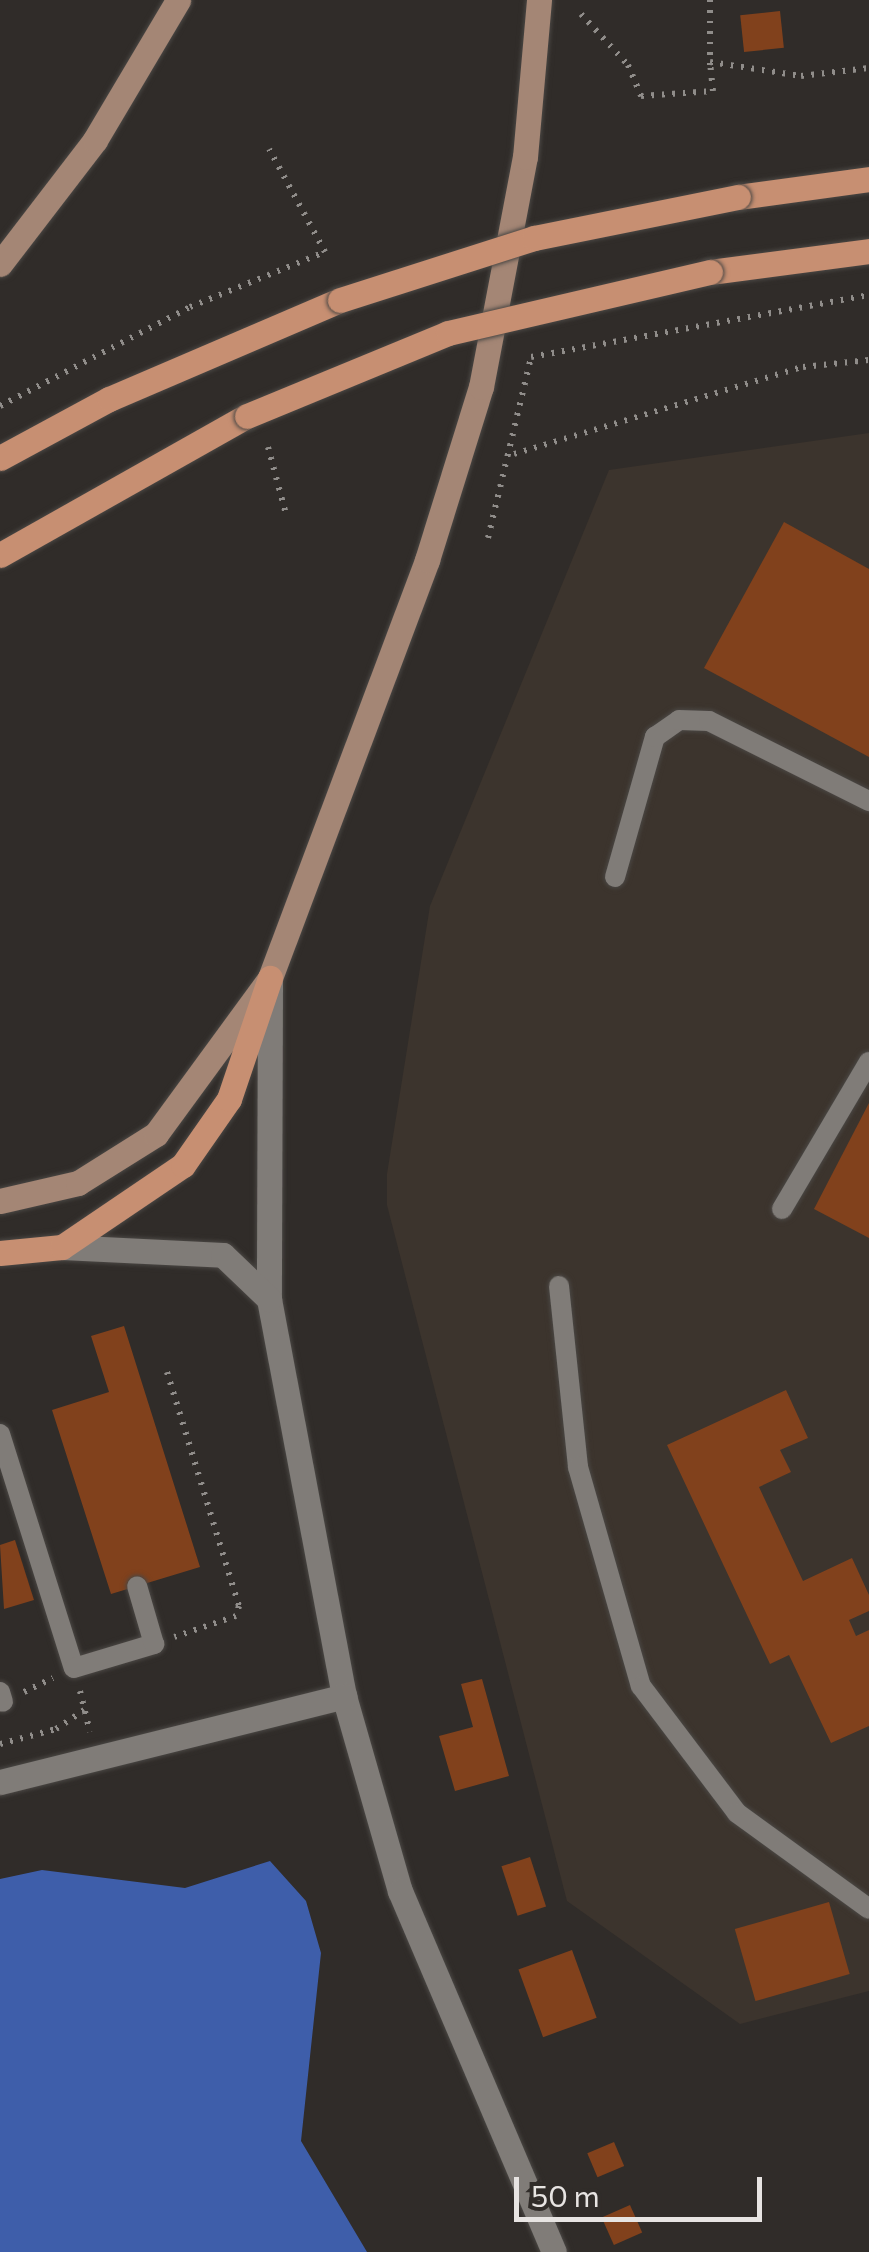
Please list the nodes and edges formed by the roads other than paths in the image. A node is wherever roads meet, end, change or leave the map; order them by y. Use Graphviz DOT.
graph roads {
  1 [pos="178,0"];
  2 [pos="539,0"];
  3 [pos="869,180"];
  4 [pos="869,251"];
  5 [pos="0,264"];
  6 [pos="0,458"];
  7 [pos="0,556"];
  8 [pos="869,801"];
  9 [pos="615,877"];
  10 [pos="270,978"];
  11 [pos="869,1062"];
  12 [pos="0,1201"];
  13 [pos="782,1209"];
  14 [pos="62,1247"];
  15 [pos="0,1253"];
  16 [pos="559,1286"];
  17 [pos="269,1299"];
  18 [pos="0,1434"];
  19 [pos="138,1586"];
  20 [pos="344,1696"];
  21 [pos="0,1782"];
  22 [pos="869,1909"];
  23 [pos="554,2252"];
  1 -- 5 [label="main road"];
  2 -- 10 [label="main road"];
  3 -- 6 [label="main road, bridge"];
  4 -- 7 [label="main road, bridge"];
  8 -- 9 [label="lane"];
  10 -- 12 [label="main road"];
  10 -- 14 [label="main road"];
  10 -- 17 [label="street"];
  11 -- 13 [label="lane"];
  14 -- 15 [label="main road"];
  14 -- 17 [label="street"];
  16 -- 22 [label="lane"];
  17 -- 20 [label="street"];
  18 -- 19 [label="lane"];
  20 -- 21 [label="street"];
  20 -- 23 [label="street"];
}
